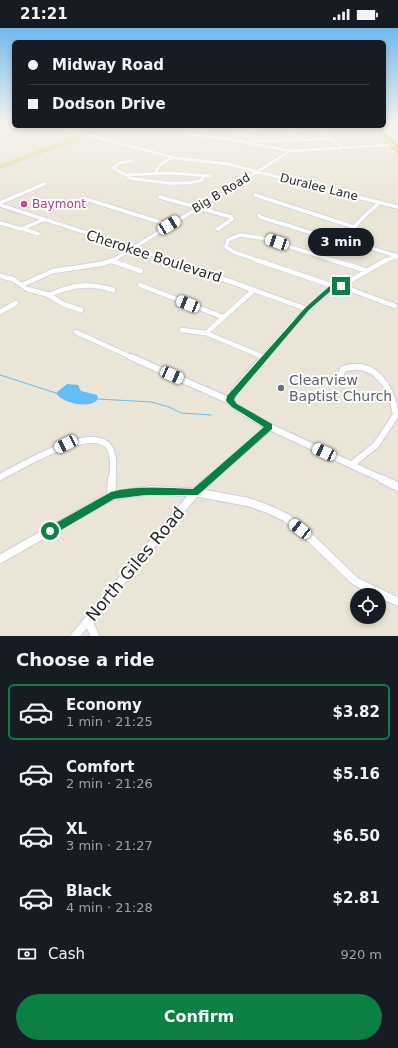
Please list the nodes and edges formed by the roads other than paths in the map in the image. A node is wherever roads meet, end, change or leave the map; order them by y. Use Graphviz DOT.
graph roads {
  1 [pos="35,152"];
  2 [pos="155,152"];
  3 [pos="288,152"];
  4 [pos="174,157"];
  5 [pos="131,161"];
  6 [pos="178,162"];
  7 [pos="167,163"];
  8 [pos="0,166"];
  9 [pos="257,171"];
  10 [pos="146,173"];
  11 [pos="156,173"];
  12 [pos="128,175"];
  13 [pos="200,175"];
  14 [pos="210,176"];
  15 [pos="142,179"];
  16 [pos="45,183"];
  17 [pos="255,195"];
  18 [pos="160,197"];
  19 [pos="86,199"];
  20 [pos="380,202"];
  21 [pos="0,204"];
  22 [pos="198,207"];
  23 [pos="398,207"];
  24 [pos="258,215"];
  25 [pos="43,220"];
  26 [pos="1,224"];
  27 [pos="169,225"];
  28 [pos="354,227"];
  29 [pos="24,229"];
  30 [pos="218,230"];
  31 [pos="38,234"];
  32 [pos="352,238"];
  33 [pos="131,248"];
  34 [pos="398,256"];
  35 [pos="112,261"];
  36 [pos="141,271"];
  37 [pos="368,271"];
  38 [pos="0,276"];
  39 [pos="22,285"];
  40 [pos="140,285"];
  41 [pos="333,286"];
  42 [pos="341,286"];
  43 [pos="113,290"];
  44 [pos="254,290"];
  45 [pos="49,296"];
  46 [pos="16,303"];
  47 [pos="395,306"];
  48 [pos="307,309"];
  49 [pos="81,310"];
  50 [pos="0,312"];
  51 [pos="223,317"];
  52 [pos="182,330"];
  53 [pos="76,332"];
  54 [pos="206,333"];
  55 [pos="263,357"];
  56 [pos="341,374"];
  57 [pos="230,401"];
  58 [pos="270,426"];
  59 [pos="351,465"];
  60 [pos="0,477"];
  61 [pos="398,487"];
  62 [pos="195,493"];
  63 [pos="111,496"];
  64 [pos="0,560"];
  65 [pos="398,602"];
  66 [pos="88,621"];
  67 [pos="75,636"];
  68 [pos="96,636"];
  1 -- 8 [label="main road"];
  2 -- 4 [label="street, Duralee Lane"];
  3 -- 9 [label="street, Big B Road"];
  4 -- 7 [label="street"];
  4 -- 9 [label="street, Duralee Lane"];
  5 -- 12 [label="street"];
  6 -- 7 [label="street"];
  7 -- 11 [label="street"];
  9 -- 20 [label="street, Duralee Lane"];
  9 -- 22 [label="street, Big B Road"];
  10 -- 11 [label="street"];
  10 -- 12 [label="street"];
  10 -- 15 [label="street"];
  11 -- 13 [label="street"];
  12 -- 15 [label="street"];
  13 -- 14 [label="street"];
  13 -- 15 [label="street"];
  16 -- 21 [label="street"];
  17 -- 28 [label="street"];
  18 -- 22 [label="street"];
  19 -- 27 [label="street"];
  20 -- 23 [label="street, Duralee Lane"];
  20 -- 28 [label="street"];
  21 -- 25 [label="street, Cherokee Boulevard"];
  22 -- 27 [label="street, Big B Road"];
  22 -- 30 [label="street"];
  24 -- 32 [label="street"];
  25 -- 29 [label="street"];
  25 -- 33 [label="street, Cherokee Boulevard"];
  26 -- 29 [label="street"];
  27 -- 33 [label="street, Big B Road"];
  28 -- 32 [label="street"];
  29 -- 31 [label="street"];
  32 -- 34 [label="street"];
  33 -- 35 [label="street, Big B Road"];
  33 -- 44 [label="street, Cherokee Boulevard"];
  34 -- 37 [label="street"];
  35 -- 36 [label="street"];
  35 -- 39 [label="street"];
  37 -- 41 [label="street"];
  37 -- 42 [label="street"];
  38 -- 39 [label="street"];
  39 -- 45 [label="street"];
  40 -- 51 [label="street"];
  41 -- 42 [label="street"];
  41 -- 48 [label="street"];
  42 -- 47 [label="street"];
  43 -- 45 [label="street"];
  44 -- 48 [label="street, Cherokee Boulevard"];
  44 -- 51 [label="street"];
  45 -- 49 [label="street"];
  46 -- 50 [label="street"];
  48 -- 55 [label="street"];
  51 -- 54 [label="street"];
  52 -- 54 [label="street"];
  53 -- 57 [label="street"];
  54 -- 55 [label="street"];
  55 -- 57 [label="street"];
  56 -- 59 [label="street"];
  57 -- 58 [label="street"];
  58 -- 59 [label="street"];
  58 -- 62 [label="street, North Giles Road"];
  59 -- 61 [label="street"];
  60 -- 63 [label="street"];
  62 -- 63 [label="street"];
  62 -- 65 [label="street"];
  62 -- 66 [label="street, North Giles Road"];
  63 -- 64 [label="street"];
  66 -- 67 [label="street, North Giles Road"];
  66 -- 68 [label="street"];
}
